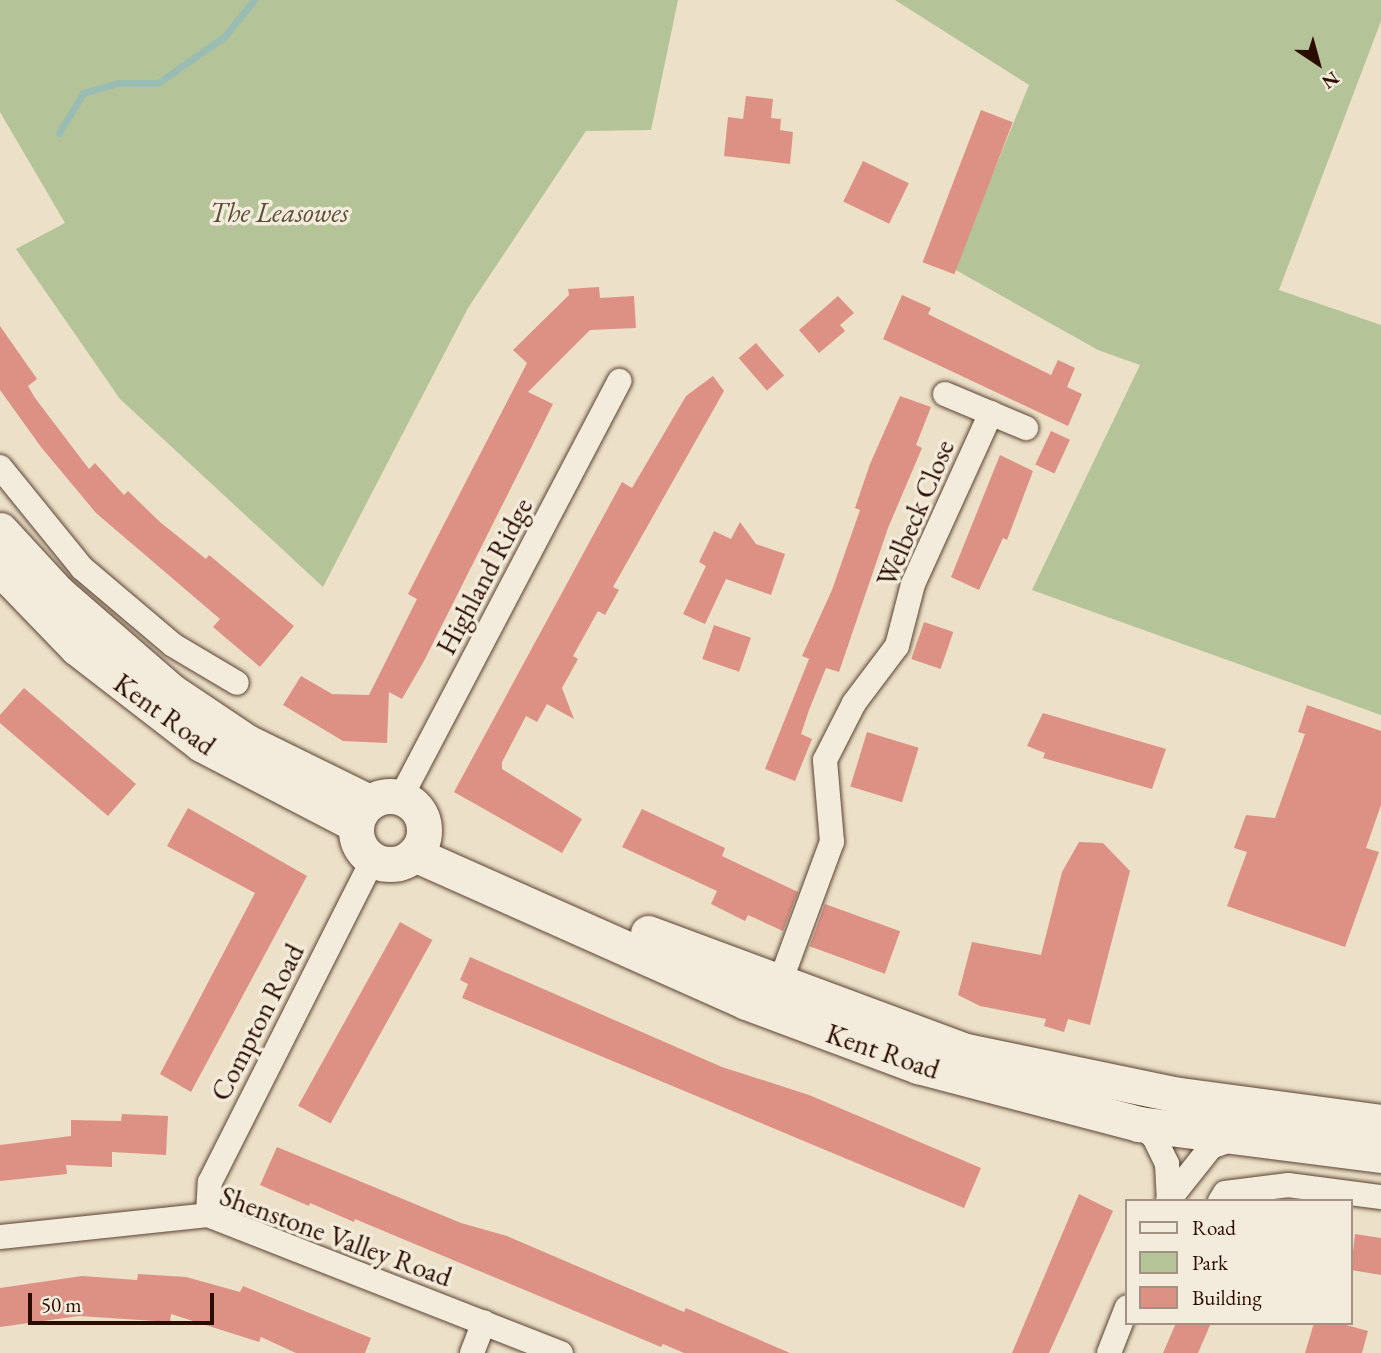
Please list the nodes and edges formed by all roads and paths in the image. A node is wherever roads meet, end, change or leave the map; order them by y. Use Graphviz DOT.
graph roads {
  1 [pos="619,381"];
  2 [pos="945,394"];
  3 [pos="991,413"];
  4 [pos="1026,428"];
  5 [pos="0,467"];
  6 [pos="0,530"];
  7 [pos="0,568"];
  8 [pos="82,568"];
  9 [pos="57,592"];
  10 [pos="237,683"];
  11 [pos="375,808"];
  12 [pos="419,844"];
  13 [pos="373,860"];
  14 [pos="779,985"];
  15 [pos="1381,1122"];
  16 [pos="1139,1124"];
  17 [pos="1236,1138"];
  18 [pos="1381,1156"];
  19 [pos="1381,1197"];
  20 [pos="1169,1199"];
  21 [pos="1221,1199"];
  22 [pos="208,1216"];
  23 [pos="0,1237"];
  24 [pos="1126,1310"];
  25 [pos="484,1322"];
  26 [pos="472,1353"];
  27 [pos="561,1353"];
  28 [pos="1109,1353"];
  1 -- 11 [label="street, Highland Ridge"];
  2 -- 3 [label="street"];
  3 -- 4 [label="street"];
  3 -- 14 [label="street, Welbeck Close"];
  5 -- 8 [label="street"];
  6 -- 9 [label="main road, Kent Road"];
  7 -- 11 [label="main road, Kent Road"];
  8 -- 9 [label="street"];
  8 -- 10 [label="street"];
  9 -- 11 [label="main road, Kent Road"];
  11 -- 12 [label="main road, Kent Road"];
  11 -- 13 [label="main road"];
  12 -- 13 [label="main road"];
  12 -- 14 [label="main road, Kent Road"];
  12 -- 16 [label="main road, Kent Road"];
  13 -- 22 [label="street, Compton Road"];
  14 -- 15 [label="main road, Kent Road"];
  16 -- 17 [label="main road, Kent Road"];
  16 -- 20 [label="street"];
  17 -- 18 [label="main road, Kent Road"];
  17 -- 20 [label="street"];
  19 -- 21 [label="street"];
  22 -- 23 [label="street, Shenstone Valley Road"];
  22 -- 25 [label="street, Shenstone Valley Road"];
  24 -- 28 [label="street"];
  25 -- 26 [label="street"];
  25 -- 27 [label="street, Shenstone Valley Road"];
}
